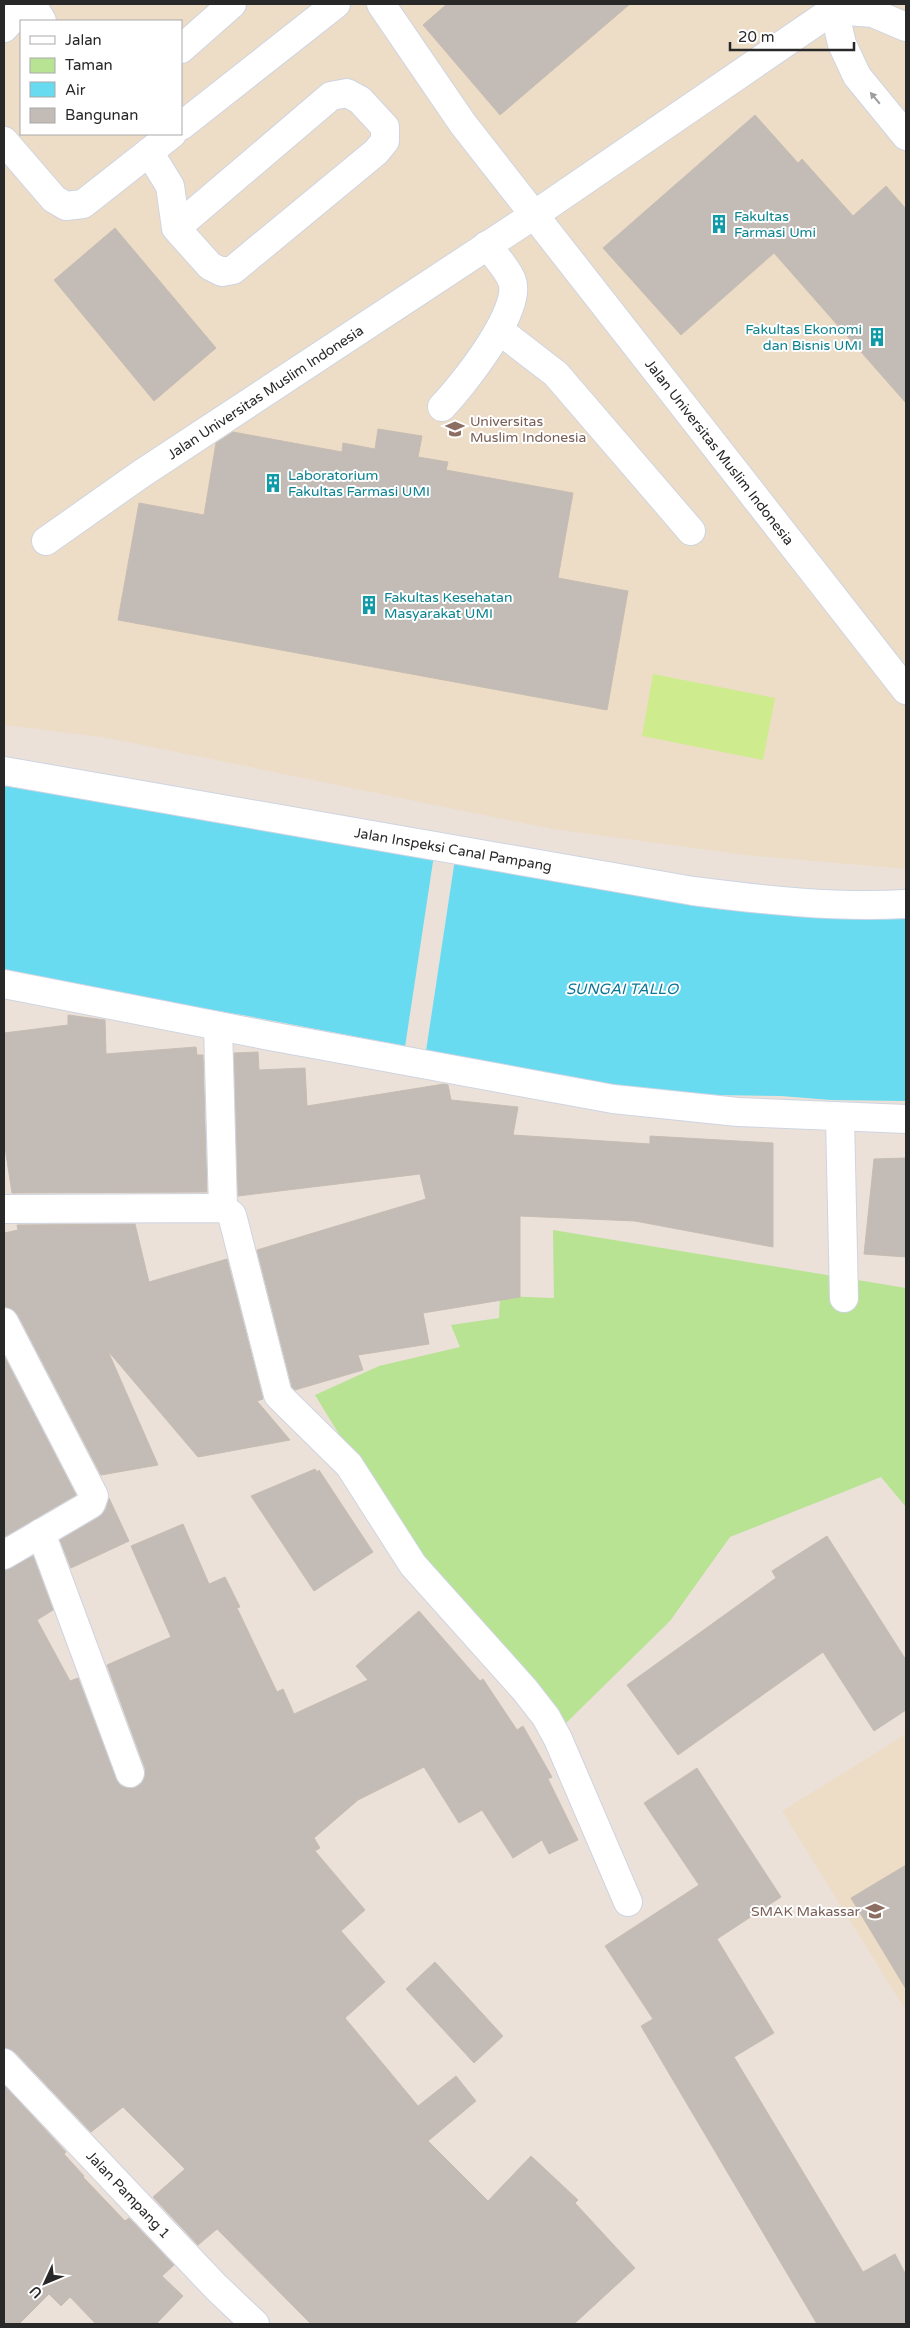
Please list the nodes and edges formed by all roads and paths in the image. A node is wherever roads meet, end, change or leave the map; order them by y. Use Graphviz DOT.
graph roads {
  1 [pos="26,4"];
  2 [pos="32,4"];
  3 [pos="232,4"];
  4 [pos="336,4"];
  5 [pos="381,4"];
  6 [pos="834,6"];
  7 [pos="41,20"];
  8 [pos="906,27"];
  9 [pos="4,28"];
  10 [pos="182,48"];
  11 [pos="182,124"];
  12 [pos="169,135"];
  13 [pos="906,136"];
  14 [pos="4,141"];
  15 [pos="149,152"];
  16 [pos="534,215"];
  17 [pos="176,228"];
  18 [pos="487,246"];
  19 [pos="499,330"];
  20 [pos="442,408"];
  21 [pos="691,531"];
  22 [pos="46,541"];
  23 [pos="906,690"];
  24 [pos="4,772"];
  25 [pos="906,904"];
  26 [pos="4,984"];
  27 [pos="218,1026"];
  28 [pos="840,1118"];
  29 [pos="906,1118"];
  30 [pos="222,1208"];
  31 [pos="4,1209"];
  32 [pos="844,1298"];
  33 [pos="4,1322"];
  34 [pos="41,1533"];
  35 [pos="4,1555"];
  36 [pos="130,1773"];
  37 [pos="628,1902"];
  38 [pos="4,2063"];
  39 [pos="255,2324"];
  1 -- 9 [label="street"];
  2 -- 7 [label="street"];
  3 -- 10 [label="street"];
  4 -- 11 [label="street"];
  5 -- 16 [label="street, Jalan Universitas Muslim Indonesia"];
  6 -- 8 [label="street"];
  13 -- 6 [label="street, one-way"];
  6 -- 16 [label="street, Jalan Universitas Muslim Indonesia"];
  12 -- 15 [label="street"];
  14 -- 15 [label="street"];
  15 -- 17 [label="street"];
  16 -- 18 [label="street, Jalan Universitas Muslim Indonesia"];
  16 -- 23 [label="street, Jalan Universitas Muslim Indonesia"];
  17 -- 17 [label="street"];
  18 -- 19 [label="street"];
  18 -- 22 [label="street, Jalan Universitas Muslim Indonesia"];
  19 -- 20 [label="street"];
  19 -- 21 [label="street"];
  24 -- 25 [label="street, Jalan Inspeksi Canal Pampang"];
  26 -- 27 [label="street"];
  27 -- 28 [label="street"];
  27 -- 30 [label="street"];
  28 -- 29 [label="street"];
  28 -- 32 [label="street"];
  30 -- 31 [label="street"];
  30 -- 37 [label="street"];
  33 -- 34 [label="street"];
  34 -- 35 [label="street"];
  34 -- 36 [label="street"];
  38 -- 39 [label="street, Jalan Pampang 1"];
}
